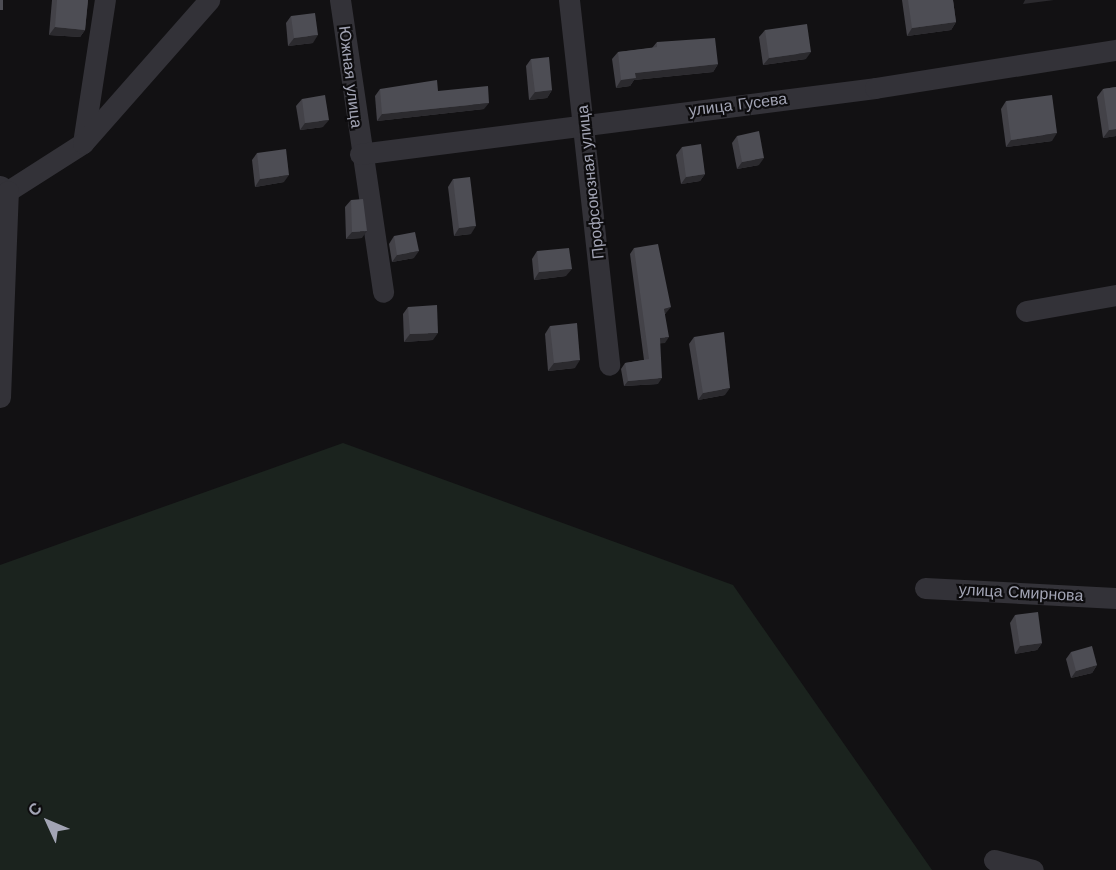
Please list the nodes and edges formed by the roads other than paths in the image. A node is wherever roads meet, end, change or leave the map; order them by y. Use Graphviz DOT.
graph roads {
  1 [pos="105,0"];
  2 [pos="209,0"];
  3 [pos="340,0"];
  4 [pos="569,0"];
  5 [pos="1116,50"];
  6 [pos="585,124"];
  7 [pos="83,143"];
  8 [pos="360,154"];
  9 [pos="4,188"];
  10 [pos="383,292"];
  11 [pos="1116,295"];
  12 [pos="1026,311"];
  13 [pos="609,365"];
  14 [pos="0,397"];
  15 [pos="925,588"];
  16 [pos="1116,598"];
  17 [pos="994,860"];
  18 [pos="1033,870"];
  1 -- 7 [label="street"];
  2 -- 7 [label="street"];
  3 -- 8 [label="street, Южная улица"];
  4 -- 6 [label="street, Профсоюзная улица"];
  5 -- 6 [label="street, улица Гусева"];
  6 -- 8 [label="street, улица Гусева"];
  6 -- 13 [label="street, Профсоюзная улица"];
  7 -- 9 [label="street"];
  8 -- 10 [label="street, Южная улица"];
  9 -- 14 [label="street"];
  11 -- 12 [label="street"];
  15 -- 16 [label="street, улица Смирнова"];
  17 -- 18 [label="street"];
}
